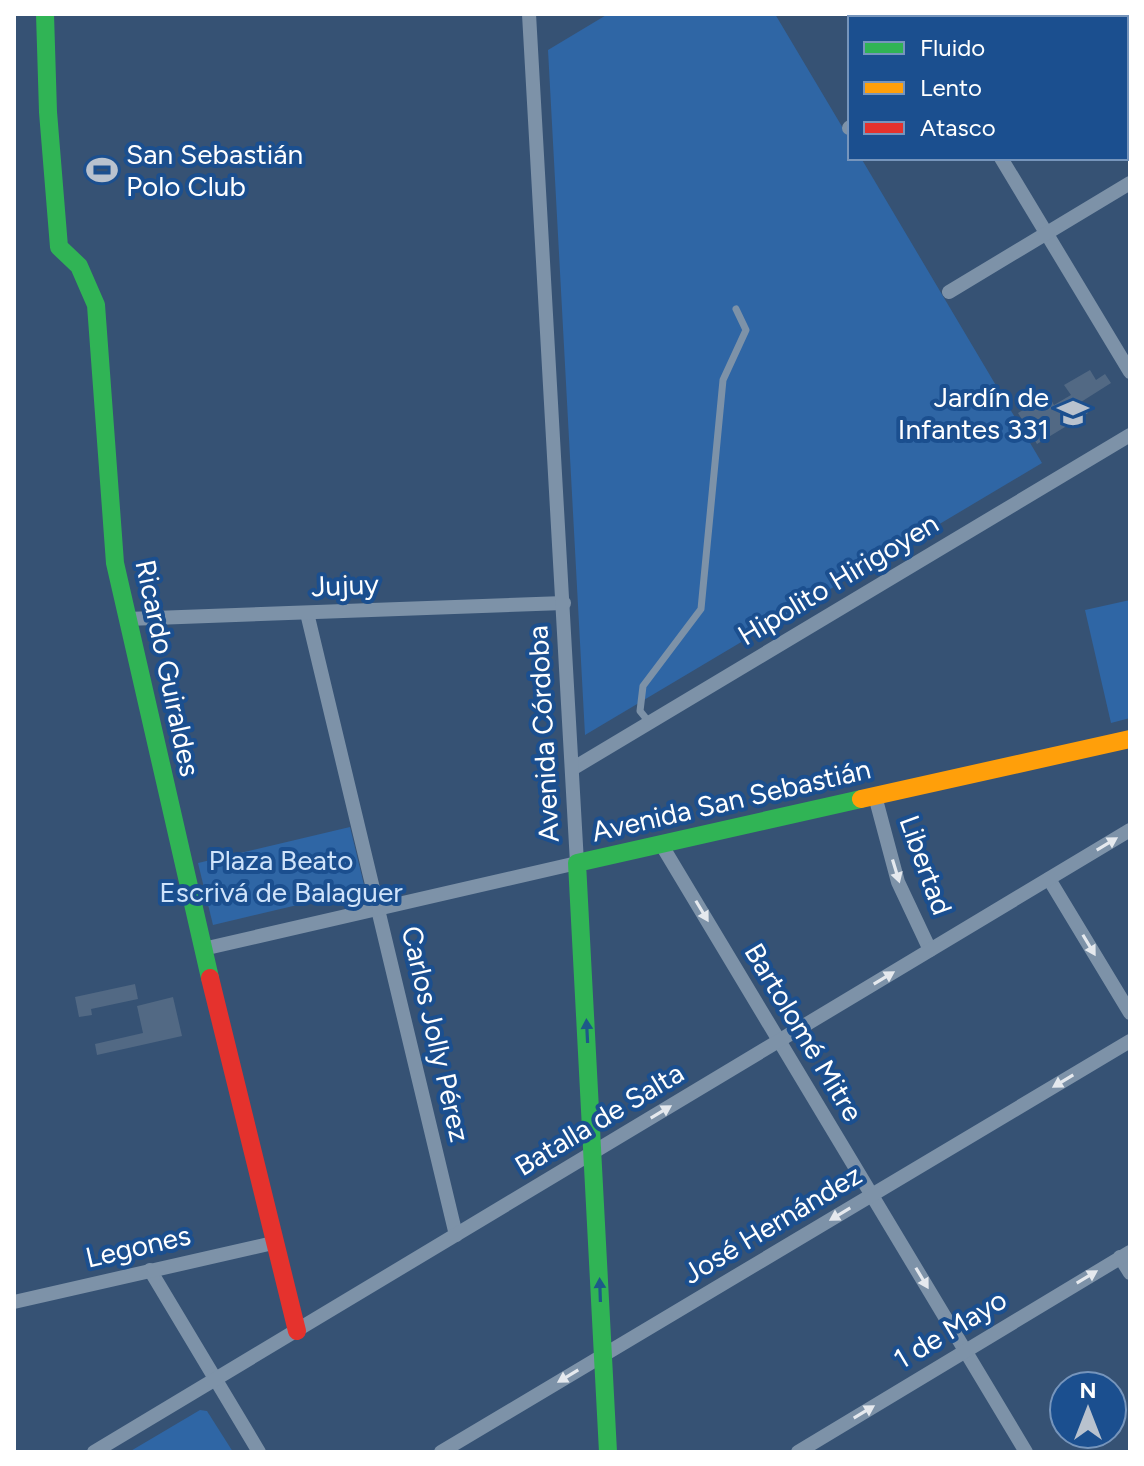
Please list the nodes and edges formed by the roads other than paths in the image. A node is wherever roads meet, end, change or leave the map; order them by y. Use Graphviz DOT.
graph roads {
  1 [pos="45,14"];
  2 [pos="529,14"];
  3 [pos="1002,160"];
  4 [pos="1130,183"];
  5 [pos="1046,233"];
  6 [pos="949,292"];
  7 [pos="736,309"];
  8 [pos="1130,372"];
  9 [pos="1130,435"];
  10 [pos="564,603"];
  11 [pos="307,613"];
  12 [pos="127,619"];
  13 [pos="649,722"];
  14 [pos="1130,739"];
  15 [pos="572,769"];
  16 [pos="875,796"];
  17 [pos="1130,830"];
  18 [pos="661,844"];
  19 [pos="577,863"];
  20 [pos="1049,879"];
  21 [pos="380,908"];
  22 [pos="203,949"];
  23 [pos="930,950"];
  24 [pos="1130,1013"];
  25 [pos="780,1041"];
  26 [pos="1130,1041"];
  27 [pos="594,1152"];
  28 [pos="872,1195"];
  29 [pos="456,1235"];
  30 [pos="273,1243"];
  31 [pos="1125,1254"];
  32 [pos="150,1270"];
  33 [pos="1130,1273"];
  34 [pos="14,1302"];
  35 [pos="297,1331"];
  36 [pos="965,1351"];
  37 [pos="603,1355"];
  38 [pos="216,1380"];
  39 [pos="818,1447"];
  40 [pos="94,1452"];
  41 [pos="259,1452"];
  42 [pos="441,1452"];
  43 [pos="608,1452"];
  44 [pos="798,1452"];
  45 [pos="1026,1452"];
  1 -- 12 [label="street, Ricardo Guiraldes"];
  2 -- 10 [label="street, Avenida Córdoba"];
  3 -- 5 [label="street"];
  4 -- 5 [label="street"];
  5 -- 6 [label="street"];
  5 -- 8 [label="street"];
  7 -- 13 [label="lane"];
  9 -- 13 [label="street, Hipolito Hirigoyen"];
  10 -- 11 [label="street, Jujuy"];
  10 -- 15 [label="street, Avenida Córdoba"];
  11 -- 12 [label="street, Jujuy"];
  11 -- 21 [label="street, Carlos Jolly Pérez"];
  12 -- 22 [label="street, Ricardo Guiraldes"];
  13 -- 15 [label="street, Hipolito Hirigoyen"];
  14 -- 16 [label="street, Avenida San Sebastián"];
  15 -- 19 [label="street, Avenida Córdoba"];
  16 -- 18 [label="street, Avenida San Sebastián"];
  16 -- 23 [label="street, Libertad, one-way"];
  20 -- 17 [label="street, Batalla de Salta, one-way"];
  18 -- 19 [label="street, Avenida San Sebastián"];
  18 -- 25 [label="street, Bartolomé Mitre, one-way"];
  19 -- 21 [label="street, Avenida San Sebastián"];
  27 -- 19 [label="street, Avenida Córdoba, one-way"];
  20 -- 23 [label="street, Batalla de Salta"];
  20 -- 24 [label="street, one-way"];
  21 -- 22 [label="street, Avenida San Sebastián"];
  21 -- 29 [label="street, Carlos Jolly Pérez"];
  22 -- 30 [label="street, Ricardo Guiraldes"];
  25 -- 23 [label="street, Batalla de Salta, one-way"];
  27 -- 25 [label="street, Batalla de Salta, one-way"];
  25 -- 28 [label="street, Bartolomé Mitre"];
  26 -- 28 [label="street, José Hernández, one-way"];
  27 -- 29 [label="street, Batalla de Salta"];
  37 -- 27 [label="street, Avenida Córdoba, one-way"];
  28 -- 36 [label="street, Bartolomé Mitre, one-way"];
  28 -- 37 [label="street, José Hernández, one-way"];
  29 -- 35 [label="street, Batalla de Salta"];
  30 -- 32 [label="street, Legones"];
  30 -- 35 [label="street, Ricardo Guiraldes"];
  31 -- 33 [label="street"];
  36 -- 31 [label="street, 1 de Mayo, one-way"];
  32 -- 34 [label="street, Legones"];
  32 -- 38 [label="street"];
  35 -- 38 [label="street, Batalla de Salta"];
  39 -- 36 [label="street, 1 de Mayo, one-way"];
  36 -- 45 [label="street, Bartolomé Mitre"];
  37 -- 42 [label="street, José Hernández, one-way"];
  37 -- 43 [label="street, Avenida Córdoba"];
  38 -- 40 [label="street, Batalla de Salta"];
  38 -- 41 [label="street"];
  39 -- 44 [label="street, 1 de Mayo"];
}
